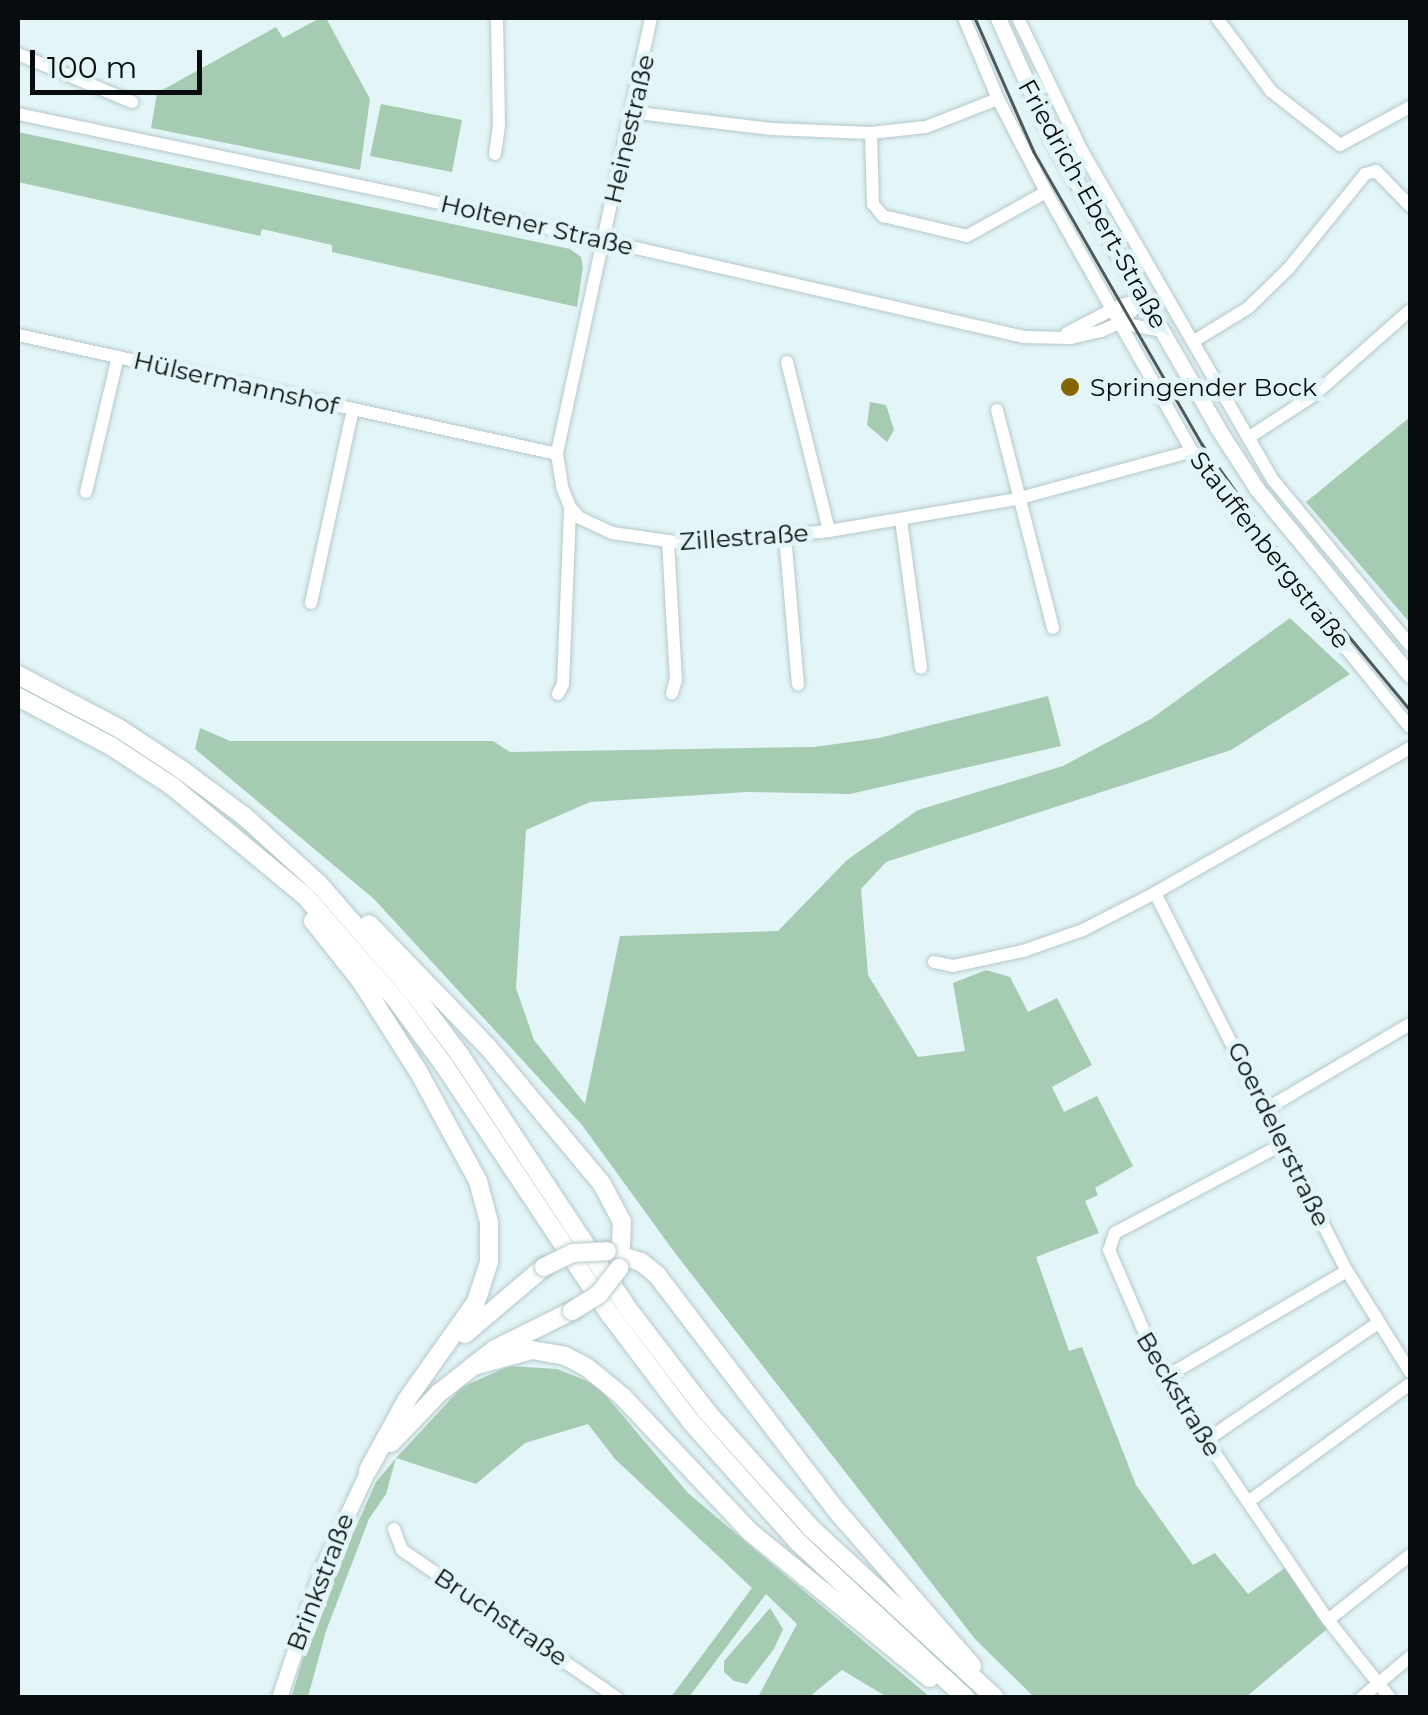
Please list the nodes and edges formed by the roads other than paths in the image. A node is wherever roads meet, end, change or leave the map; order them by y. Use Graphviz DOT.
graph roads {
  1 [pos="497,18"];
  2 [pos="652,18"];
  3 [pos="964,18"];
  4 [pos="998,18"];
  5 [pos="1018,18"];
  6 [pos="1217,18"];
  7 [pos="18,54"];
  8 [pos="998,100"];
  9 [pos="132,102"];
  10 [pos="1410,107"];
  11 [pos="630,112"];
  12 [pos="18,114"];
  13 [pos="871,133"];
  14 [pos="494,154"];
  15 [pos="1046,192"];
  16 [pos="1410,206"];
  17 [pos="604,241"];
  18 [pos="1134,282"];
  19 [pos="1144,299"];
  20 [pos="1410,310"];
  21 [pos="1118,313"];
  22 [pos="1162,330"];
  23 [pos="18,335"];
  24 [pos="1194,341"];
  25 [pos="118,356"];
  26 [pos="787,362"];
  27 [pos="353,410"];
  28 [pos="997,410"];
  29 [pos="1248,438"];
  30 [pos="1192,451"];
  31 [pos="557,454"];
  32 [pos="86,492"];
  33 [pos="1017,499"];
  34 [pos="570,507"];
  35 [pos="901,520"];
  36 [pos="828,531"];
  37 [pos="785,536"];
  38 [pos="668,542"];
  39 [pos="311,603"];
  40 [pos="1052,628"];
  41 [pos="1410,645"];
  42 [pos="921,668"];
  43 [pos="1410,675"];
  44 [pos="18,676"];
  45 [pos="798,684"];
  46 [pos="558,694"];
  47 [pos="672,694"];
  48 [pos="18,697"];
  49 [pos="1410,728"];
  50 [pos="1410,748"];
  51 [pos="262,858"];
  52 [pos="319,884"];
  53 [pos="1154,893"];
  54 [pos="934,962"];
  55 [pos="1410,1024"];
  56 [pos="1268,1108"];
  57 [pos="1283,1144"];
  58 [pos="616,1258"];
  59 [pos="1347,1272"];
  60 [pos="1378,1323"];
  61 [pos="442,1355"];
  62 [pos="473,1366"];
  63 [pos="1410,1372"];
  64 [pos="1164,1378"];
  65 [pos="1410,1384"];
  66 [pos="1205,1441"];
  67 [pos="368,1470"];
  68 [pos="1248,1502"];
  69 [pos="394,1530"];
  70 [pos="1410,1556"];
  71 [pos="1328,1620"];
  72 [pos="1410,1657"];
  73 [pos="1379,1683"];
  74 [pos="279,1698"];
  75 [pos="617,1698"];
  76 [pos="963,1698"];
  77 [pos="996,1698"];
  78 [pos="1361,1698"];
  79 [pos="1390,1698"];
  1 -- 14 [label="street"];
  2 -- 11 [label="street, Heinestraße"];
  3 -- 8 [label="street, Stauffenbergstraße"];
  4 -- 18 [label="main road, Friedrich-Ebert-Straße"];
  5 -- 24 [label="street, Friedrich-Ebert-Straße"];
  6 -- 10 [label="street"];
  7 -- 9 [label="street"];
  8 -- 13 [label="street"];
  8 -- 15 [label="street, Stauffenbergstraße"];
  11 -- 13 [label="street"];
  11 -- 17 [label="street, Heinestraße"];
  12 -- 17 [label="street, Holtener Straße"];
  13 -- 15 [label="street"];
  15 -- 21 [label="street, Stauffenbergstraße"];
  16 -- 24 [label="street"];
  17 -- 21 [label="street, Holtener Straße"];
  17 -- 31 [label="street"];
  18 -- 19 [label="main road, Friedrich-Ebert-Straße"];
  18 -- 21 [label="street"];
  19 -- 21 [label="street, Holtener Straße"];
  19 -- 22 [label="main road, Friedrich-Ebert-Straße"];
  20 -- 29 [label="street"];
  21 -- 22 [label="street, Holtener Straße"];
  21 -- 30 [label="street, Stauffenbergstraße"];
  22 -- 43 [label="main road, Friedrich-Ebert-Straße"];
  23 -- 25 [label="street, Hülsermannshof"];
  24 -- 29 [label="street, Friedrich-Ebert-Straße"];
  25 -- 27 [label="street, Hülsermannshof"];
  25 -- 32 [label="street, Hülsermannshof"];
  26 -- 36 [label="street"];
  27 -- 31 [label="street, Hülsermannshof"];
  27 -- 39 [label="street, Hülsermannshof"];
  28 -- 33 [label="street"];
  29 -- 41 [label="street, Friedrich-Ebert-Straße"];
  30 -- 33 [label="street, Zillestraße"];
  30 -- 49 [label="street, Stauffenbergstraße"];
  31 -- 34 [label="street"];
  33 -- 35 [label="street, Zillestraße"];
  33 -- 40 [label="street"];
  34 -- 38 [label="street, Zillestraße"];
  34 -- 46 [label="street"];
  35 -- 36 [label="street, Zillestraße"];
  35 -- 42 [label="street"];
  36 -- 37 [label="street, Zillestraße"];
  37 -- 38 [label="street, Zillestraße"];
  37 -- 45 [label="street"];
  38 -- 47 [label="street"];
  44 -- 52 [label="highway"];
  48 -- 51 [label="highway"];
  50 -- 53 [label="street"];
  51 -- 61 [label="highway"];
  51 -- 76 [label="highway"];
  52 -- 58 [label="highway"];
  52 -- 77 [label="highway"];
  53 -- 54 [label="street"];
  53 -- 56 [label="street, Goerdelerstraße"];
  55 -- 56 [label="street"];
  56 -- 57 [label="street, Goerdelerstraße"];
  57 -- 59 [label="street, Goerdelerstraße"];
  57 -- 64 [label="street, Beckstraße"];
  58 -- 61 [label="highway, bridge"];
  58 -- 62 [label="highway, bridge"];
  58 -- 77 [label="highway"];
  59 -- 60 [label="street, Goerdelerstraße"];
  59 -- 64 [label="street"];
  60 -- 63 [label="street, Goerdelerstraße"];
  60 -- 66 [label="street"];
  61 -- 67 [label="highway"];
  62 -- 67 [label="highway"];
  62 -- 76 [label="highway"];
  64 -- 66 [label="street, Beckstraße"];
  65 -- 68 [label="street"];
  66 -- 68 [label="street, Beckstraße"];
  67 -- 74 [label="main road, Brinkstraße"];
  68 -- 71 [label="street, Beckstraße"];
  69 -- 75 [label="street, Bruchstraße"];
  70 -- 71 [label="street"];
  71 -- 73 [label="street, Beckstraße"];
  72 -- 73 [label="street"];
  73 -- 78 [label="street"];
  73 -- 79 [label="street, Beckstraße"];
}
